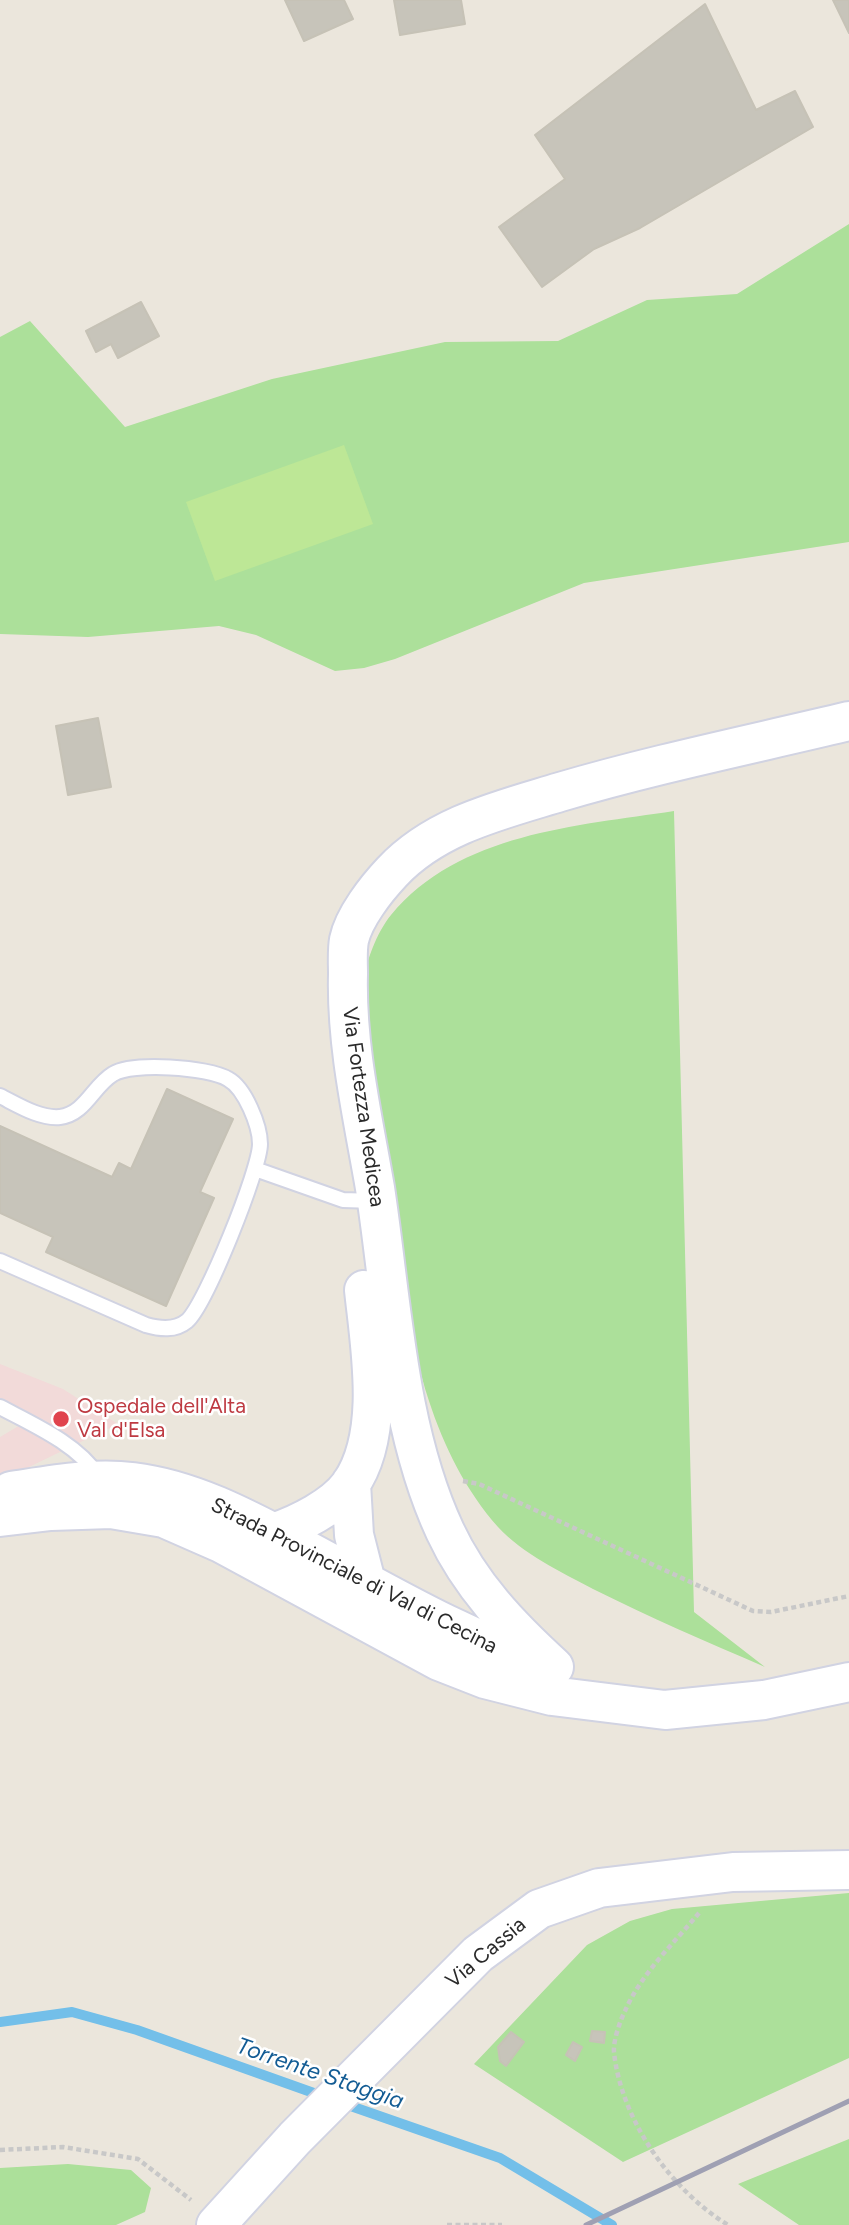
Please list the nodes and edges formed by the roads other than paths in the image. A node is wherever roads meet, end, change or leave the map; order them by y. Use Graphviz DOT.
graph roads {
  1 [pos="849,721"];
  2 [pos="0,1096"];
  3 [pos="255,1169"];
  4 [pos="365,1201"];
  5 [pos="0,1261"];
  6 [pos="0,1407"];
  7 [pos="100,1480"];
  8 [pos="351,1483"];
  9 [pos="0,1493"];
  10 [pos="150,1514"];
  11 [pos="0,1517"];
  12 [pos="274,1533"];
  13 [pos="366,1581"];
  14 [pos="554,1667"];
  15 [pos="849,1682"];
  16 [pos="506,1686"];
  17 [pos="705,1705"];
  18 [pos="849,1870"];
  19 [pos="213,2213"];
  1 -- 4 [label="main road"];
  2 -- 3 [label="lane"];
  3 -- 4 [label="lane"];
  3 -- 5 [label="lane"];
  4 -- 8 [label="main road"];
  4 -- 14 [label="main road, Via Fortezza Medicea"];
  6 -- 7 [label="lane"];
  7 -- 9 [label="main road, Strada Provinciale di Val di Cecina"];
  7 -- 10 [label="lane"];
  7 -- 12 [label="main road, Strada Provinciale di Val di Cecina"];
  8 -- 12 [label="main road"];
  8 -- 13 [label="main road"];
  10 -- 11 [label="main road, Strada Provinciale di Val di Cecina"];
  10 -- 16 [label="main road, Strada Provinciale di Val di Cecina"];
  12 -- 13 [label="main road, Strada Provinciale di Val di Cecina"];
  13 -- 14 [label="main road, Strada Provinciale di Val di Cecina"];
  13 -- 16 [label="main road"];
  14 -- 17 [label="main road, Strada Provinciale di Val di Cecina"];
  15 -- 17 [label="main road, Strada Provinciale di Val di Cecina"];
  16 -- 17 [label="main road, Strada Provinciale di Val di Cecina"];
  18 -- 19 [label="main road, Via Cassia"];
}
